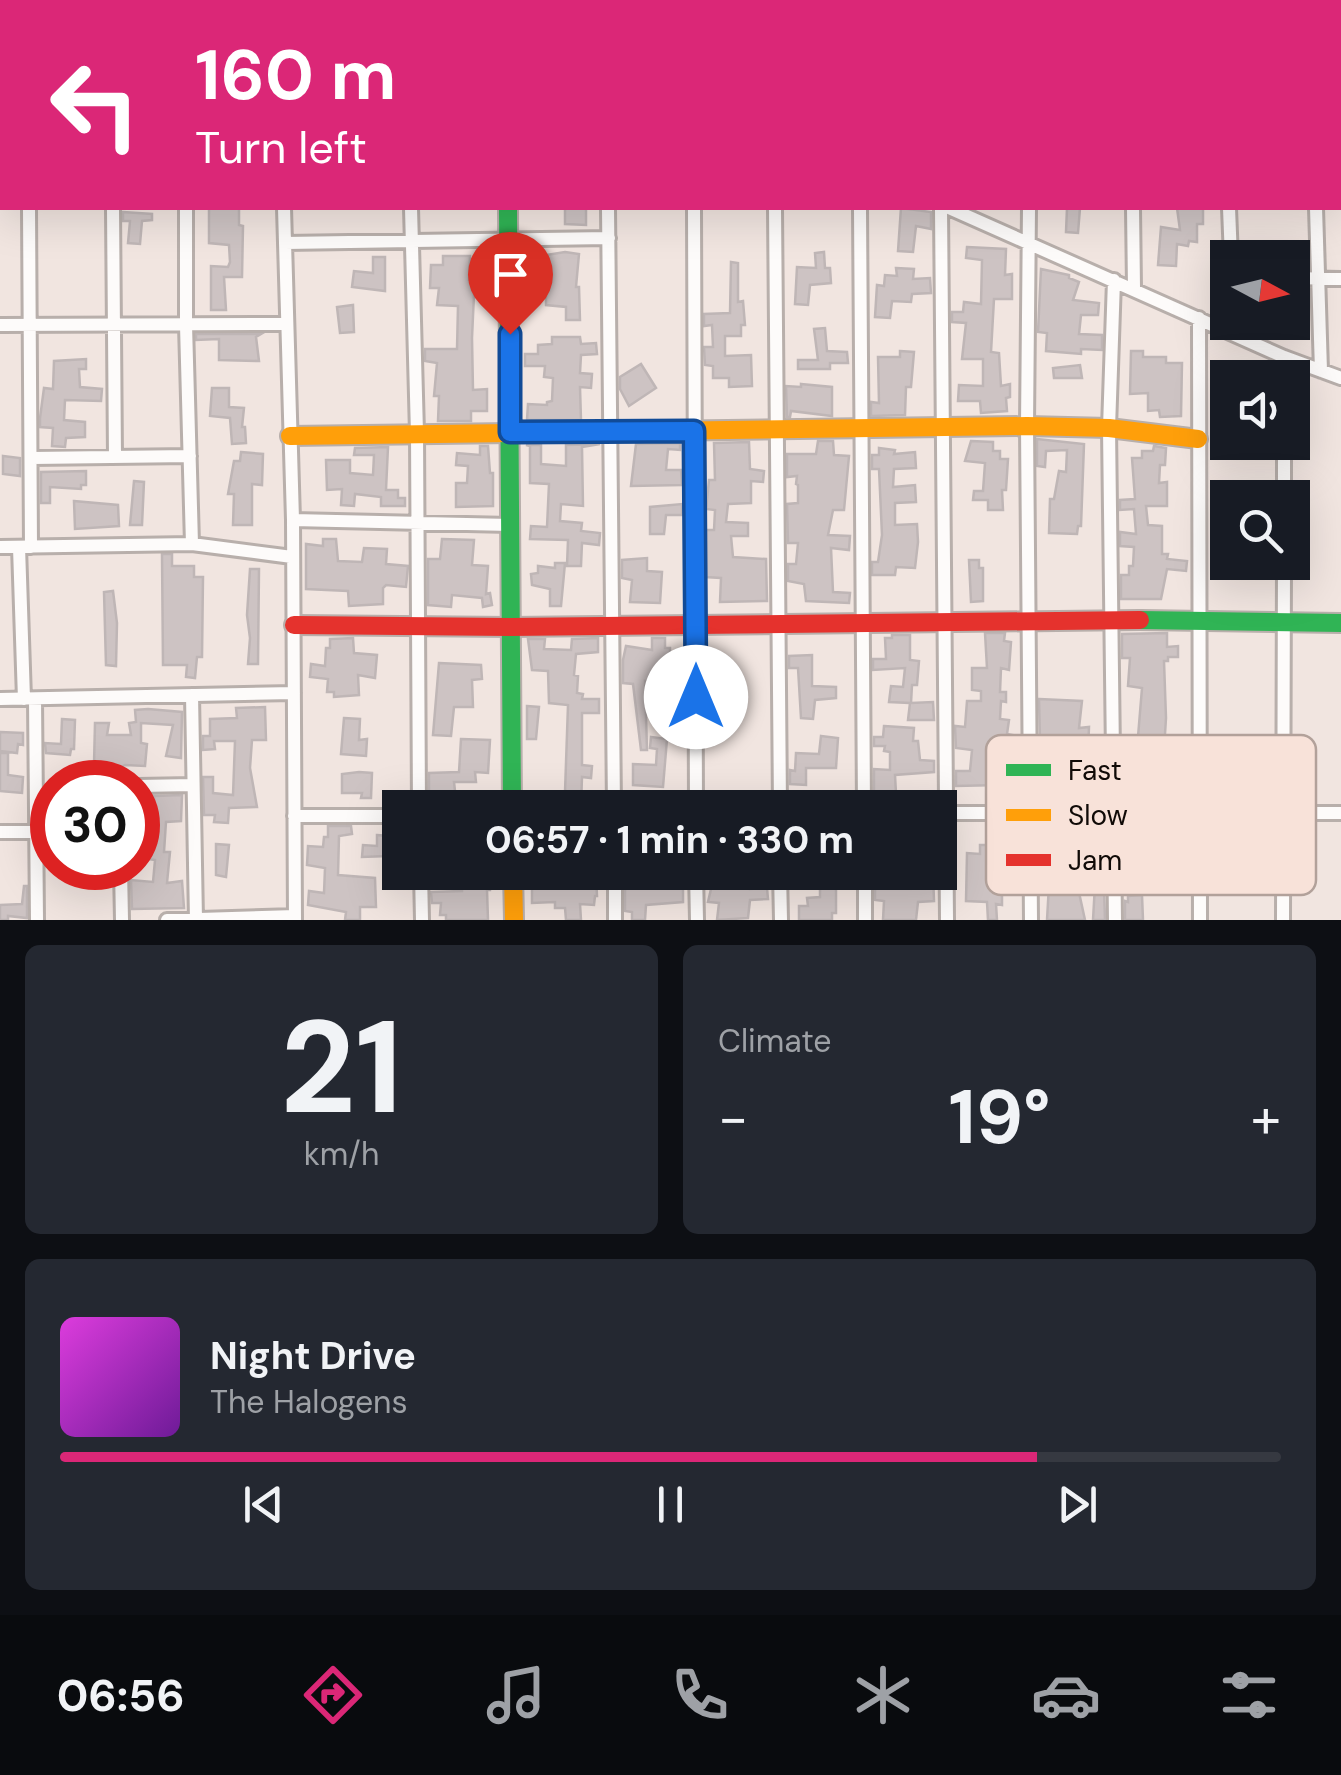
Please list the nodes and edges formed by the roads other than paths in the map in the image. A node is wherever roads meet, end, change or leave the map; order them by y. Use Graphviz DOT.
graph roads {
  1 [pos="29,210"];
  2 [pos="113,210"];
  3 [pos="186,210"];
  4 [pos="284,210"];
  5 [pos="411,210"];
  6 [pos="508,210"];
  7 [pos="608,210"];
  8 [pos="694,210"];
  9 [pos="775,210"];
  10 [pos="860,210"];
  11 [pos="941,210"];
  12 [pos="954,210"];
  13 [pos="1029,210"];
  14 [pos="1133,210"];
  15 [pos="1230,210"];
  16 [pos="1316,210"];
  17 [pos="608,238"];
  18 [pos="1029,240"];
  19 [pos="1231,240"];
  20 [pos="507,241"];
  21 [pos="412,242"];
  22 [pos="284,243"];
  23 [pos="1310,278"];
  24 [pos="1317,278"];
  25 [pos="1341,279"];
  26 [pos="1114,280"];
  27 [pos="1134,288"];
  28 [pos="1199,318"];
  29 [pos="1210,321"];
  30 [pos="29,324"];
  31 [pos="113,324"];
  32 [pos="287,324"];
  33 [pos="0,325"];
  34 [pos="186,325"];
  35 [pos="1255,340"];
  36 [pos="1284,356"];
  37 [pos="1284,360"];
  38 [pos="1321,371"];
  39 [pos="1341,378"];
  40 [pos="944,426"];
  41 [pos="1027,426"];
  42 [pos="1109,428"];
  43 [pos="860,429"];
  44 [pos="694,431"];
  45 [pos="776,431"];
  46 [pos="510,432"];
  47 [pos="612,432"];
  48 [pos="417,433"];
  49 [pos="290,436"];
  50 [pos="1198,439"];
  51 [pos="190,456"];
  52 [pos="114,457"];
  53 [pos="32,458"];
  54 [pos="292,520"];
  55 [pos="417,522"];
  56 [pos="510,524"];
  57 [pos="192,544"];
  58 [pos="25,547"];
  59 [pos="0,548"];
  60 [pos="292,557"];
  61 [pos="1284,580"];
  62 [pos="1111,618"];
  63 [pos="1030,620"];
  64 [pos="946,621"];
  65 [pos="863,622"];
  66 [pos="1202,622"];
  67 [pos="1284,622"];
  68 [pos="611,623"];
  69 [pos="1341,623"];
  70 [pos="697,624"];
  71 [pos="779,625"];
  72 [pos="294,626"];
  73 [pos="417,627"];
  74 [pos="510,627"];
  75 [pos="294,693"];
  76 [pos="192,696"];
  77 [pos="0,699"];
  78 [pos="30,699"];
  79 [pos="1031,735"];
  80 [pos="1113,735"];
  81 [pos="1200,735"];
  82 [pos="1283,735"];
  83 [pos="34,760"];
  84 [pos="193,785"];
  85 [pos="160,786"];
  86 [pos="420,790"];
  87 [pos="512,790"];
  88 [pos="614,790"];
  89 [pos="696,790"];
  90 [pos="780,790"];
  91 [pos="864,790"];
  92 [pos="943,790"];
  93 [pos="957,813"];
  94 [pos="986,813"];
  95 [pos="294,816"];
  96 [pos="382,816"];
  97 [pos="0,832"];
  98 [pos="30,832"];
  99 [pos="37,890"];
  100 [pos="121,890"];
  101 [pos="421,890"];
  102 [pos="513,890"];
  103 [pos="614,890"];
  104 [pos="696,890"];
  105 [pos="780,890"];
  106 [pos="864,890"];
  107 [pos="945,890"];
  108 [pos="1115,895"];
  109 [pos="1200,895"];
  110 [pos="1283,895"];
  111 [pos="295,918"];
  112 [pos="37,920"];
  113 [pos="122,920"];
  114 [pos="167,920"];
  115 [pos="196,920"];
  116 [pos="422,920"];
  117 [pos="514,920"];
  118 [pos="614,920"];
  119 [pos="696,920"];
  120 [pos="781,920"];
  121 [pos="865,920"];
  122 [pos="946,920"];
  123 [pos="1115,920"];
  124 [pos="1200,920"];
  125 [pos="1283,920"];
  1 -- 30 [label="street"];
  2 -- 31 [label="street"];
  3 -- 34 [label="street"];
  4 -- 22 [label="street"];
  5 -- 21 [label="street"];
  6 -- 20 [label="street"];
  7 -- 17 [label="street"];
  8 -- 44 [label="street"];
  9 -- 45 [label="street"];
  10 -- 43 [label="street"];
  11 -- 40 [label="street"];
  12 -- 18 [label="street"];
  13 -- 18 [label="street"];
  14 -- 27 [label="street"];
  15 -- 19 [label="street"];
  16 -- 24 [label="street"];
  17 -- 20 [label="street"];
  17 -- 47 [label="street"];
  18 -- 26 [label="street"];
  18 -- 41 [label="street"];
  20 -- 21 [label="street"];
  20 -- 46 [label="street"];
  21 -- 22 [label="street"];
  21 -- 48 [label="street"];
  22 -- 32 [label="street"];
  23 -- 24 [label="street"];
  24 -- 25 [label="street"];
  24 -- 38 [label="street"];
  26 -- 27 [label="street"];
  26 -- 42 [label="street"];
  27 -- 28 [label="street"];
  28 -- 29 [label="street"];
  28 -- 50 [label="street"];
  30 -- 31 [label="street"];
  30 -- 33 [label="street"];
  30 -- 53 [label="street"];
  31 -- 34 [label="street"];
  31 -- 52 [label="street"];
  32 -- 34 [label="street"];
  32 -- 49 [label="street"];
  34 -- 51 [label="street"];
  35 -- 36 [label="street"];
  36 -- 37 [label="street"];
  36 -- 38 [label="street"];
  38 -- 39 [label="street"];
  40 -- 41 [label="street"];
  40 -- 43 [label="street"];
  40 -- 64 [label="street"];
  41 -- 42 [label="street"];
  41 -- 63 [label="street"];
  42 -- 50 [label="street"];
  42 -- 62 [label="street"];
  43 -- 45 [label="street"];
  43 -- 65 [label="street"];
  44 -- 45 [label="street"];
  44 -- 47 [label="street"];
  44 -- 70 [label="street"];
  45 -- 71 [label="street"];
  46 -- 47 [label="street"];
  46 -- 48 [label="street"];
  46 -- 56 [label="street"];
  47 -- 68 [label="street"];
  48 -- 49 [label="street"];
  48 -- 55 [label="street"];
  49 -- 54 [label="street"];
  50 -- 66 [label="street"];
  51 -- 52 [label="street"];
  51 -- 57 [label="street"];
  52 -- 53 [label="street"];
  53 -- 58 [label="street"];
  54 -- 55 [label="street"];
  54 -- 60 [label="street"];
  55 -- 56 [label="street"];
  55 -- 73 [label="street"];
  56 -- 74 [label="street"];
  57 -- 58 [label="street"];
  57 -- 60 [label="street"];
  58 -- 59 [label="street"];
  58 -- 78 [label="street"];
  60 -- 72 [label="street"];
  61 -- 67 [label="street"];
  62 -- 63 [label="street"];
  62 -- 66 [label="street"];
  62 -- 80 [label="street"];
  63 -- 64 [label="street"];
  63 -- 79 [label="street"];
  64 -- 65 [label="street"];
  64 -- 92 [label="street"];
  65 -- 71 [label="street"];
  65 -- 91 [label="street"];
  66 -- 67 [label="street"];
  66 -- 81 [label="street"];
  67 -- 69 [label="street"];
  67 -- 82 [label="street"];
  68 -- 70 [label="street"];
  68 -- 74 [label="street"];
  68 -- 88 [label="street"];
  70 -- 71 [label="street"];
  70 -- 89 [label="street"];
  71 -- 90 [label="street"];
  72 -- 73 [label="street"];
  72 -- 75 [label="street"];
  73 -- 74 [label="street"];
  73 -- 86 [label="street"];
  74 -- 87 [label="street"];
  75 -- 76 [label="street"];
  75 -- 95 [label="street"];
  76 -- 78 [label="street"];
  76 -- 84 [label="street"];
  77 -- 78 [label="street"];
  78 -- 83 [label="street"];
  84 -- 85 [label="street"];
  84 -- 115 [label="street"];
  93 -- 94 [label="street"];
  95 -- 96 [label="street"];
  95 -- 111 [label="street"];
  97 -- 98 [label="street"];
  99 -- 112 [label="street"];
  100 -- 113 [label="street"];
  101 -- 116 [label="street"];
  102 -- 117 [label="street"];
  103 -- 118 [label="street"];
  104 -- 119 [label="street"];
  105 -- 120 [label="street"];
  106 -- 121 [label="street"];
  107 -- 122 [label="street"];
  108 -- 123 [label="street"];
  109 -- 124 [label="street"];
  110 -- 125 [label="street"];
  111 -- 115 [label="street"];
  114 -- 115 [label="street"];
}
